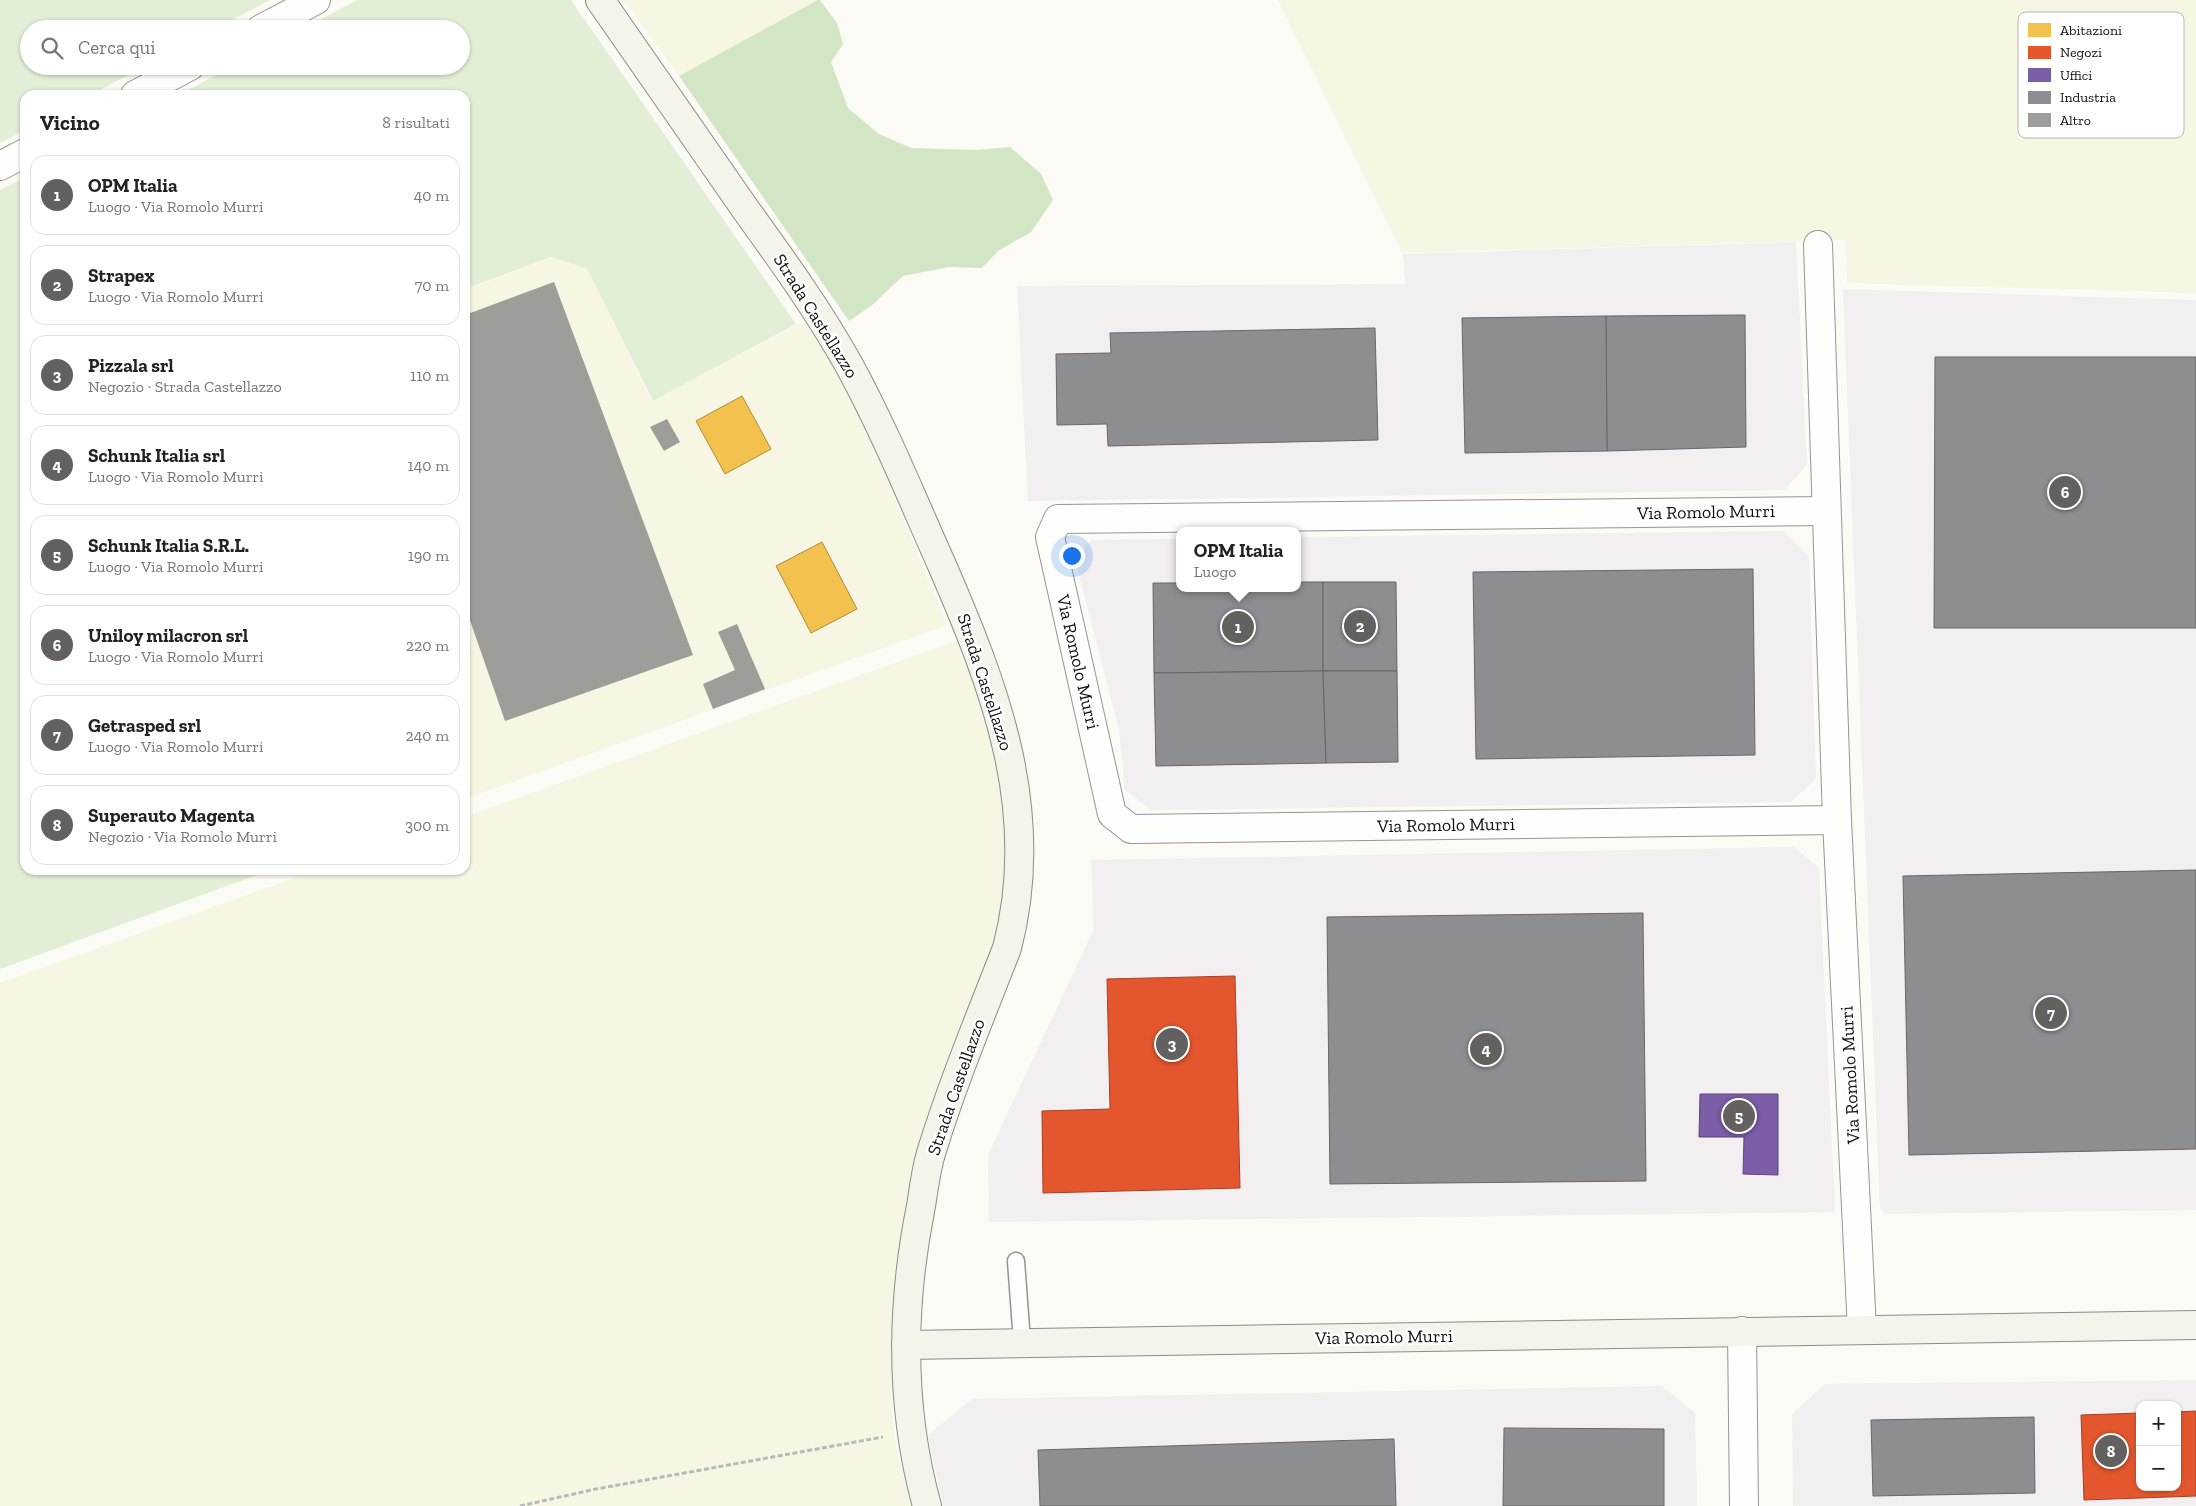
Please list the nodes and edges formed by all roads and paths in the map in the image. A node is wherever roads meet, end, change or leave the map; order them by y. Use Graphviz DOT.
graph roads {
  1 [pos="316,0"];
  2 [pos="600,0"];
  3 [pos="278,20"];
  4 [pos="173,75"];
  5 [pos="144,90"];
  6 [pos="20,156"];
  7 [pos="0,166"];
  8 [pos="1818,245"];
  9 [pos="1826,511"];
  10 [pos="1837,820"];
  11 [pos="1016,1261"];
  12 [pos="2196,1325"];
  13 [pos="1862,1330"];
  14 [pos="1742,1331"];
  15 [pos="1022,1342"];
  16 [pos="906,1344"];
  17 [pos="910,1427"];
  18 [pos="520,1506"];
  19 [pos="927,1506"];
  20 [pos="1744,1506"];
  1 -- 3 [label="street"];
  2 -- 16 [label="street, Strada Castellazzo"];
  4 -- 5 [label="street"];
  6 -- 7 [label="street"];
  8 -- 9 [label="street, Via Romolo Murri"];
  9 -- 10 [label="street, Via Romolo Murri"];
  9 -- 10 [label="street, Via Romolo Murri"];
  10 -- 13 [label="street, Via Romolo Murri"];
  11 -- 15 [label="lane"];
  12 -- 13 [label="street, Via Romolo Murri"];
  13 -- 14 [label="street, Via Romolo Murri"];
  14 -- 15 [label="street, Via Romolo Murri"];
  14 -- 20 [label="street"];
  15 -- 16 [label="street, Via Romolo Murri"];
  16 -- 17 [label="street, Strada Castellazzo"];
  17 -- 18 [label="path"];
  17 -- 19 [label="street, Strada Castellazzo"];
}
